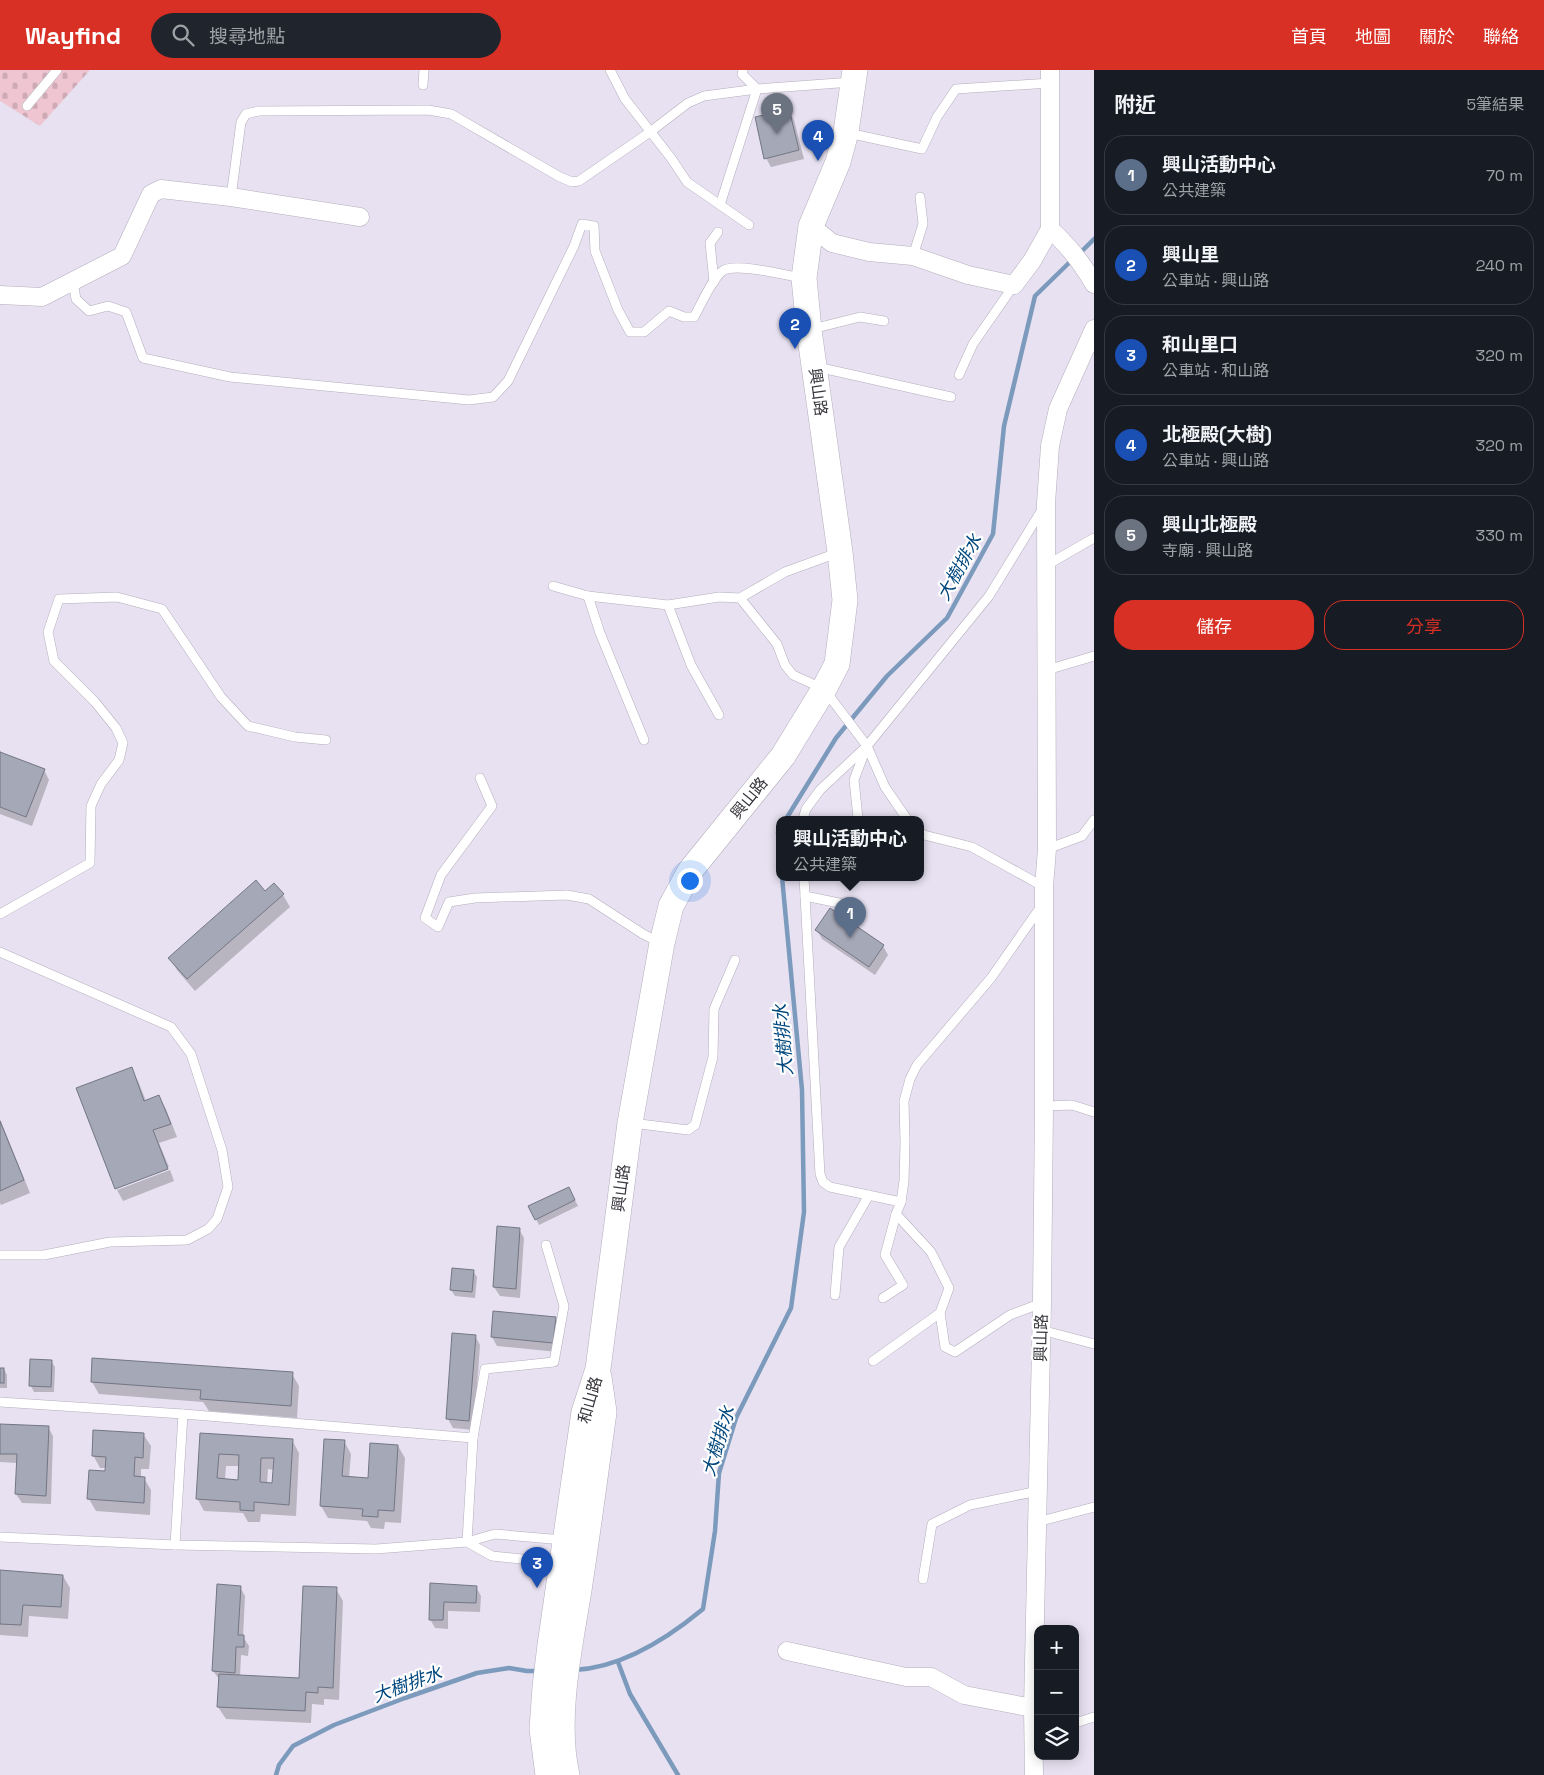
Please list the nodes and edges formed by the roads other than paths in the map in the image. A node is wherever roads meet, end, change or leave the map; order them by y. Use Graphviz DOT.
graph roads {
  1 [pos="57,70"];
  2 [pos="424,70"];
  3 [pos="610,70"];
  4 [pos="743,70"];
  5 [pos="854,76"];
  6 [pos="1050,77"];
  7 [pos="423,85"];
  8 [pos="757,89"];
  9 [pos="27,106"];
  10 [pos="650,132"];
  11 [pos="846,132"];
  12 [pos="232,197"];
  13 [pos="920,197"];
  14 [pos="720,206"];
  15 [pos="360,217"];
  16 [pos="749,225"];
  17 [pos="811,226"];
  18 [pos="718,232"];
  19 [pos="1055,234"];
  20 [pos="913,256"];
  21 [pos="1089,270"];
  22 [pos="804,278"];
  23 [pos="72,282"];
  24 [pos="714,282"];
  25 [pos="1014,285"];
  26 [pos="0,297"];
  27 [pos="884,321"];
  28 [pos="1094,329"];
  29 [pos="809,330"];
  30 [pos="814,366"];
  31 [pos="959,375"];
  32 [pos="951,397"];
  33 [pos="1046,503"];
  34 [pos="1094,538"];
  35 [pos="840,552"];
  36 [pos="1047,566"];
  37 [pos="553,586"];
  38 [pos="588,596"];
  39 [pos="740,598"];
  40 [pos="668,605"];
  41 [pos="1094,656"];
  42 [pos="1047,670"];
  43 [pos="824,689"];
  44 [pos="719,715"];
  45 [pos="326,740"];
  46 [pos="644,740"];
  47 [pos="867,746"];
  48 [pos="480,778"];
  49 [pos="804,816"];
  50 [pos="858,816"];
  51 [pos="905,816"];
  52 [pos="1094,820"];
  53 [pos="924,835"];
  54 [pos="1047,849"];
  55 [pos="804,881"];
  56 [pos="1044,894"];
  57 [pos="805,896"];
  58 [pos="839,903"];
  59 [pos="0,914"];
  60 [pos="662,943"];
  61 [pos="0,952"];
  62 [pos="736,960"];
  63 [pos="1044,1106"];
  64 [pos="1094,1112"];
  65 [pos="630,1123"];
  66 [pos="869,1195"];
  67 [pos="901,1202"];
  68 [pos="896,1214"];
  69 [pos="546,1245"];
  70 [pos="0,1255"];
  71 [pos="835,1295"];
  72 [pos="883,1298"];
  73 [pos="1042,1304"];
  74 [pos="940,1313"];
  75 [pos="1041,1330"];
  76 [pos="1094,1344"];
  77 [pos="873,1361"];
  78 [pos="598,1369"];
  79 [pos="0,1402"];
  80 [pos="183,1414"];
  81 [pos="473,1438"];
  82 [pos="1038,1491"];
  83 [pos="1094,1507"];
  84 [pos="1037,1522"];
  85 [pos="0,1537"];
  86 [pos="467,1542"];
  87 [pos="175,1545"];
  88 [pos="573,1552"];
  89 [pos="923,1579"];
  90 [pos="787,1651"];
  91 [pos="555,1690"];
  92 [pos="1033,1708"];
  93 [pos="1094,1717"];
  94 [pos="1034,1722"];
  95 [pos="1079,1722"];
  96 [pos="1034,1760"];
  97 [pos="548,1775"];
  98 [pos="566,1775"];
  99 [pos="1034,1775"];
  1 -- 9 [label="lane"];
  2 -- 7 [label="lane"];
  3 -- 10 [label="lane"];
  4 -- 8 [label="lane"];
  5 -- 8 [label="lane"];
  5 -- 11 [label="main road, 興山路"];
  6 -- 11 [label="lane"];
  6 -- 19 [label="street"];
  8 -- 10 [label="lane"];
  8 -- 14 [label="lane"];
  10 -- 12 [label="lane"];
  10 -- 14 [label="lane"];
  11 -- 17 [label="main road, 興山路"];
  12 -- 15 [label="street"];
  12 -- 23 [label="street"];
  13 -- 20 [label="lane"];
  14 -- 16 [label="lane"];
  17 -- 20 [label="street"];
  17 -- 22 [label="main road, 興山路"];
  18 -- 24 [label="lane"];
  19 -- 21 [label="street"];
  19 -- 25 [label="street"];
  20 -- 25 [label="street"];
  22 -- 24 [label="lane"];
  22 -- 29 [label="main road, 興山路"];
  23 -- 24 [label="lane"];
  23 -- 26 [label="street"];
  25 -- 31 [label="lane"];
  27 -- 29 [label="lane"];
  28 -- 33 [label="street, 興山路"];
  29 -- 30 [label="main road, 興山路"];
  30 -- 32 [label="lane"];
  30 -- 35 [label="main road, 興山路"];
  33 -- 36 [label="street, 興山路"];
  33 -- 47 [label="lane"];
  34 -- 36 [label="lane"];
  35 -- 39 [label="lane"];
  35 -- 43 [label="main road, 興山路"];
  36 -- 42 [label="street, 興山路"];
  37 -- 38 [label="lane"];
  38 -- 40 [label="lane"];
  38 -- 46 [label="lane"];
  39 -- 40 [label="lane"];
  39 -- 43 [label="lane"];
  40 -- 44 [label="lane"];
  41 -- 42 [label="lane"];
  42 -- 54 [label="street, 興山路"];
  43 -- 47 [label="lane"];
  43 -- 60 [label="main road, 興山路"];
  45 -- 59 [label="lane"];
  47 -- 49 [label="lane"];
  47 -- 50 [label="lane"];
  47 -- 51 [label="lane"];
  48 -- 60 [label="lane"];
  52 -- 54 [label="lane"];
  53 -- 56 [label="lane"];
  54 -- 56 [label="street, 興山路"];
  55 -- 57 [label="lane"];
  56 -- 63 [label="street, 興山路"];
  56 -- 67 [label="lane"];
  57 -- 58 [label="lane"];
  57 -- 66 [label="lane"];
  60 -- 65 [label="main road, 興山路"];
  61 -- 70 [label="lane"];
  62 -- 65 [label="lane"];
  63 -- 64 [label="lane"];
  63 -- 73 [label="street, 興山路"];
  65 -- 78 [label="main road, 興山路"];
  66 -- 67 [label="lane"];
  66 -- 71 [label="lane"];
  67 -- 68 [label="lane"];
  68 -- 72 [label="lane"];
  68 -- 74 [label="lane"];
  69 -- 81 [label="lane"];
  73 -- 74 [label="lane"];
  73 -- 75 [label="street, 興山路"];
  74 -- 77 [label="lane"];
  75 -- 76 [label="lane"];
  75 -- 82 [label="street, 興山路"];
  78 -- 88 [label="main road, 和山路"];
  79 -- 80 [label="lane"];
  80 -- 81 [label="lane"];
  80 -- 87 [label="lane"];
  81 -- 86 [label="lane"];
  82 -- 84 [label="street, 興山路"];
  82 -- 89 [label="lane"];
  83 -- 84 [label="lane"];
  84 -- 92 [label="street, 興山路"];
  85 -- 87 [label="lane"];
  86 -- 87 [label="lane"];
  86 -- 88 [label="lane"];
  86 -- 88 [label="lane"];
  88 -- 91 [label="main road, 和山路"];
  90 -- 92 [label="street"];
  91 -- 97 [label="main road"];
  91 -- 98 [label="main road"];
  92 -- 94 [label="street, 興山路"];
  93 -- 95 [label="lane"];
  96 -- 99 [label="street, 興山路"];
}
